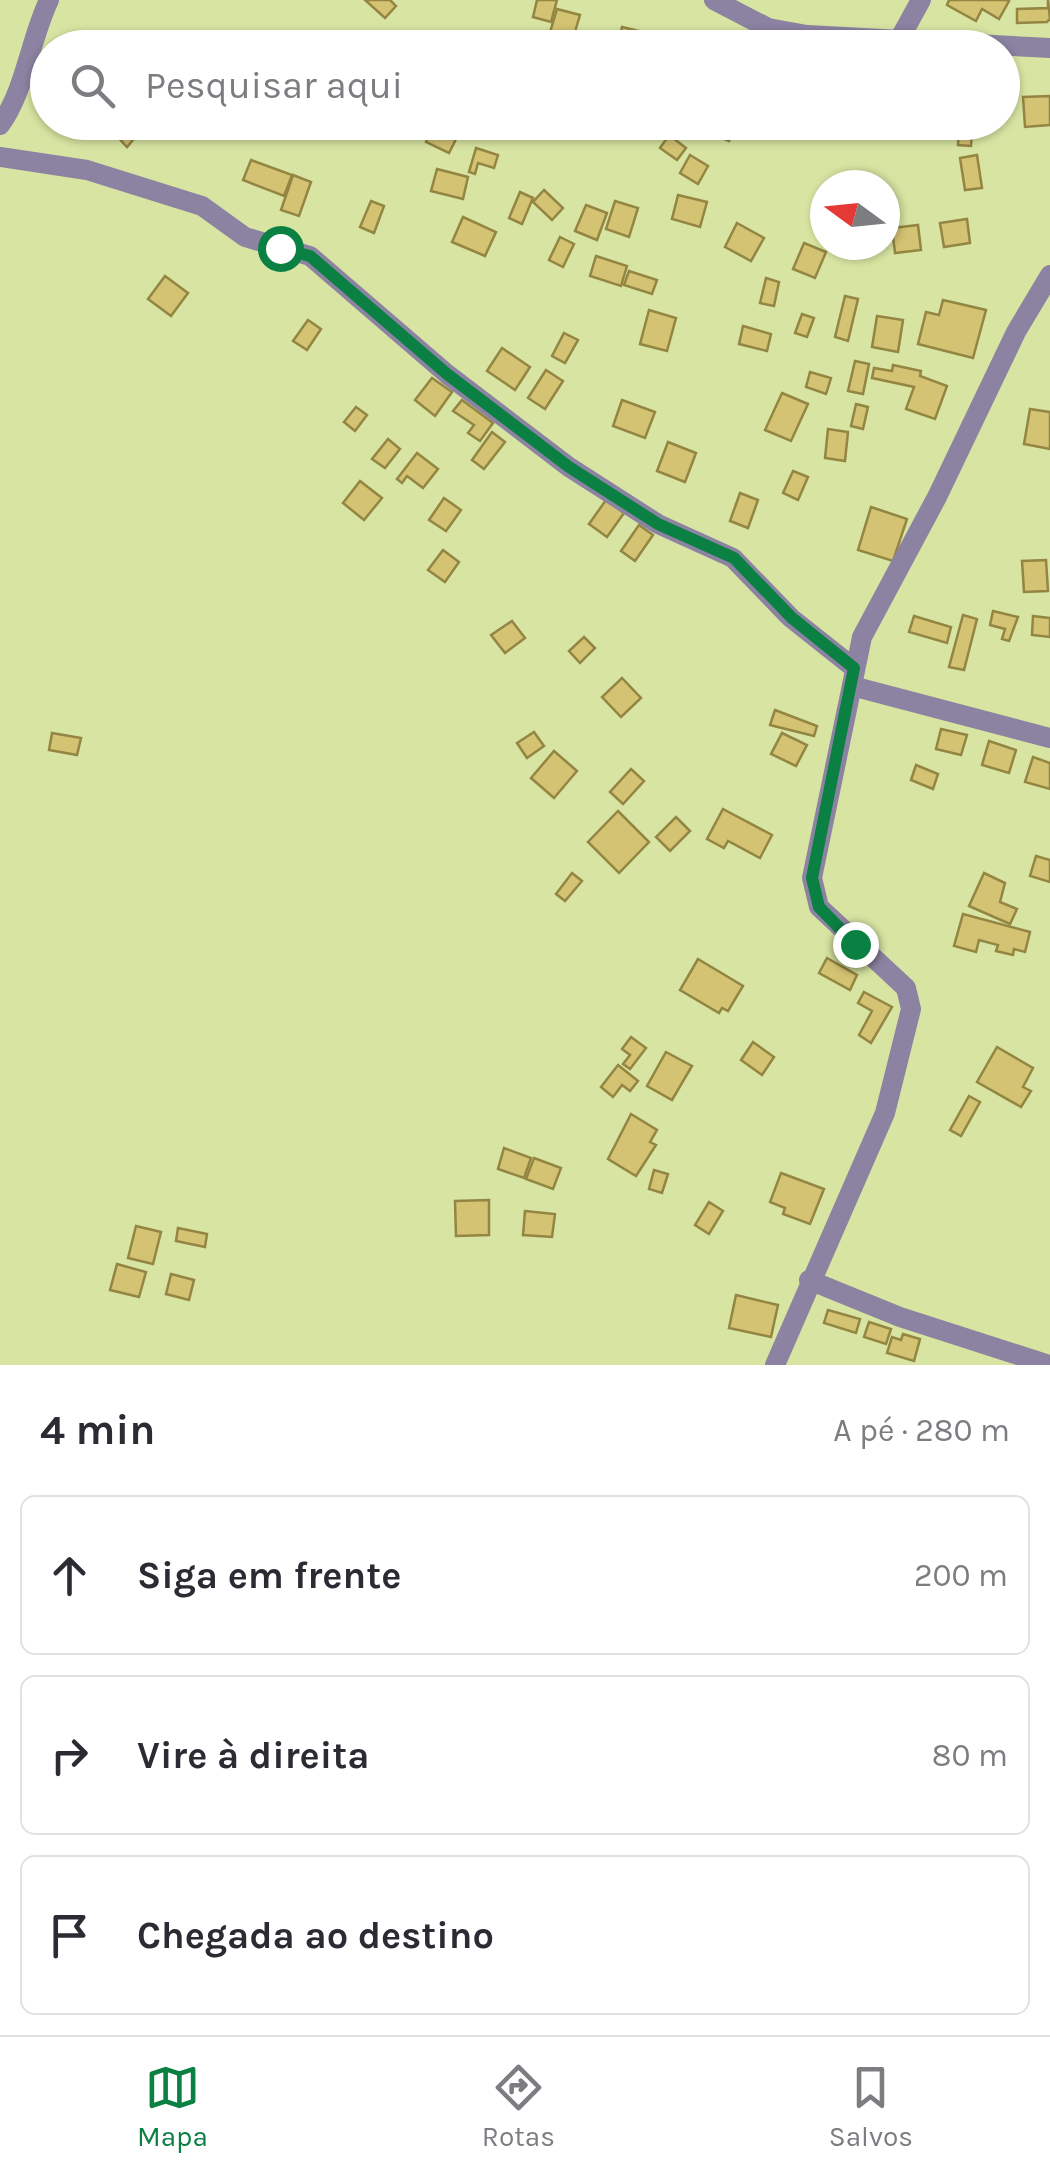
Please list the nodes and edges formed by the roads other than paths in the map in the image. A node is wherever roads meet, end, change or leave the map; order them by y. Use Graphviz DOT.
graph roads {
  1 [pos="50,0"];
  2 [pos="714,0"];
  3 [pos="921,0"];
  4 [pos="37,30"];
  5 [pos="781,30"];
  6 [pos="904,30"];
  7 [pos="1020,46"];
  8 [pos="30,47"];
  9 [pos="1050,48"];
  10 [pos="0,125"];
  11 [pos="0,157"];
  12 [pos="1050,275"];
  13 [pos="853,677"];
  14 [pos="1050,738"];
  15 [pos="809,1280"];
  16 [pos="775,1365"];
  17 [pos="1049,1365"];
  1 -- 4 [label="street"];
  2 -- 5 [label="street"];
  3 -- 6 [label="street"];
  7 -- 9 [label="street"];
  8 -- 10 [label="street"];
  11 -- 13 [label="street"];
  12 -- 13 [label="street"];
  13 -- 14 [label="street"];
  13 -- 15 [label="street"];
  15 -- 16 [label="street"];
  15 -- 17 [label="street"];
}
